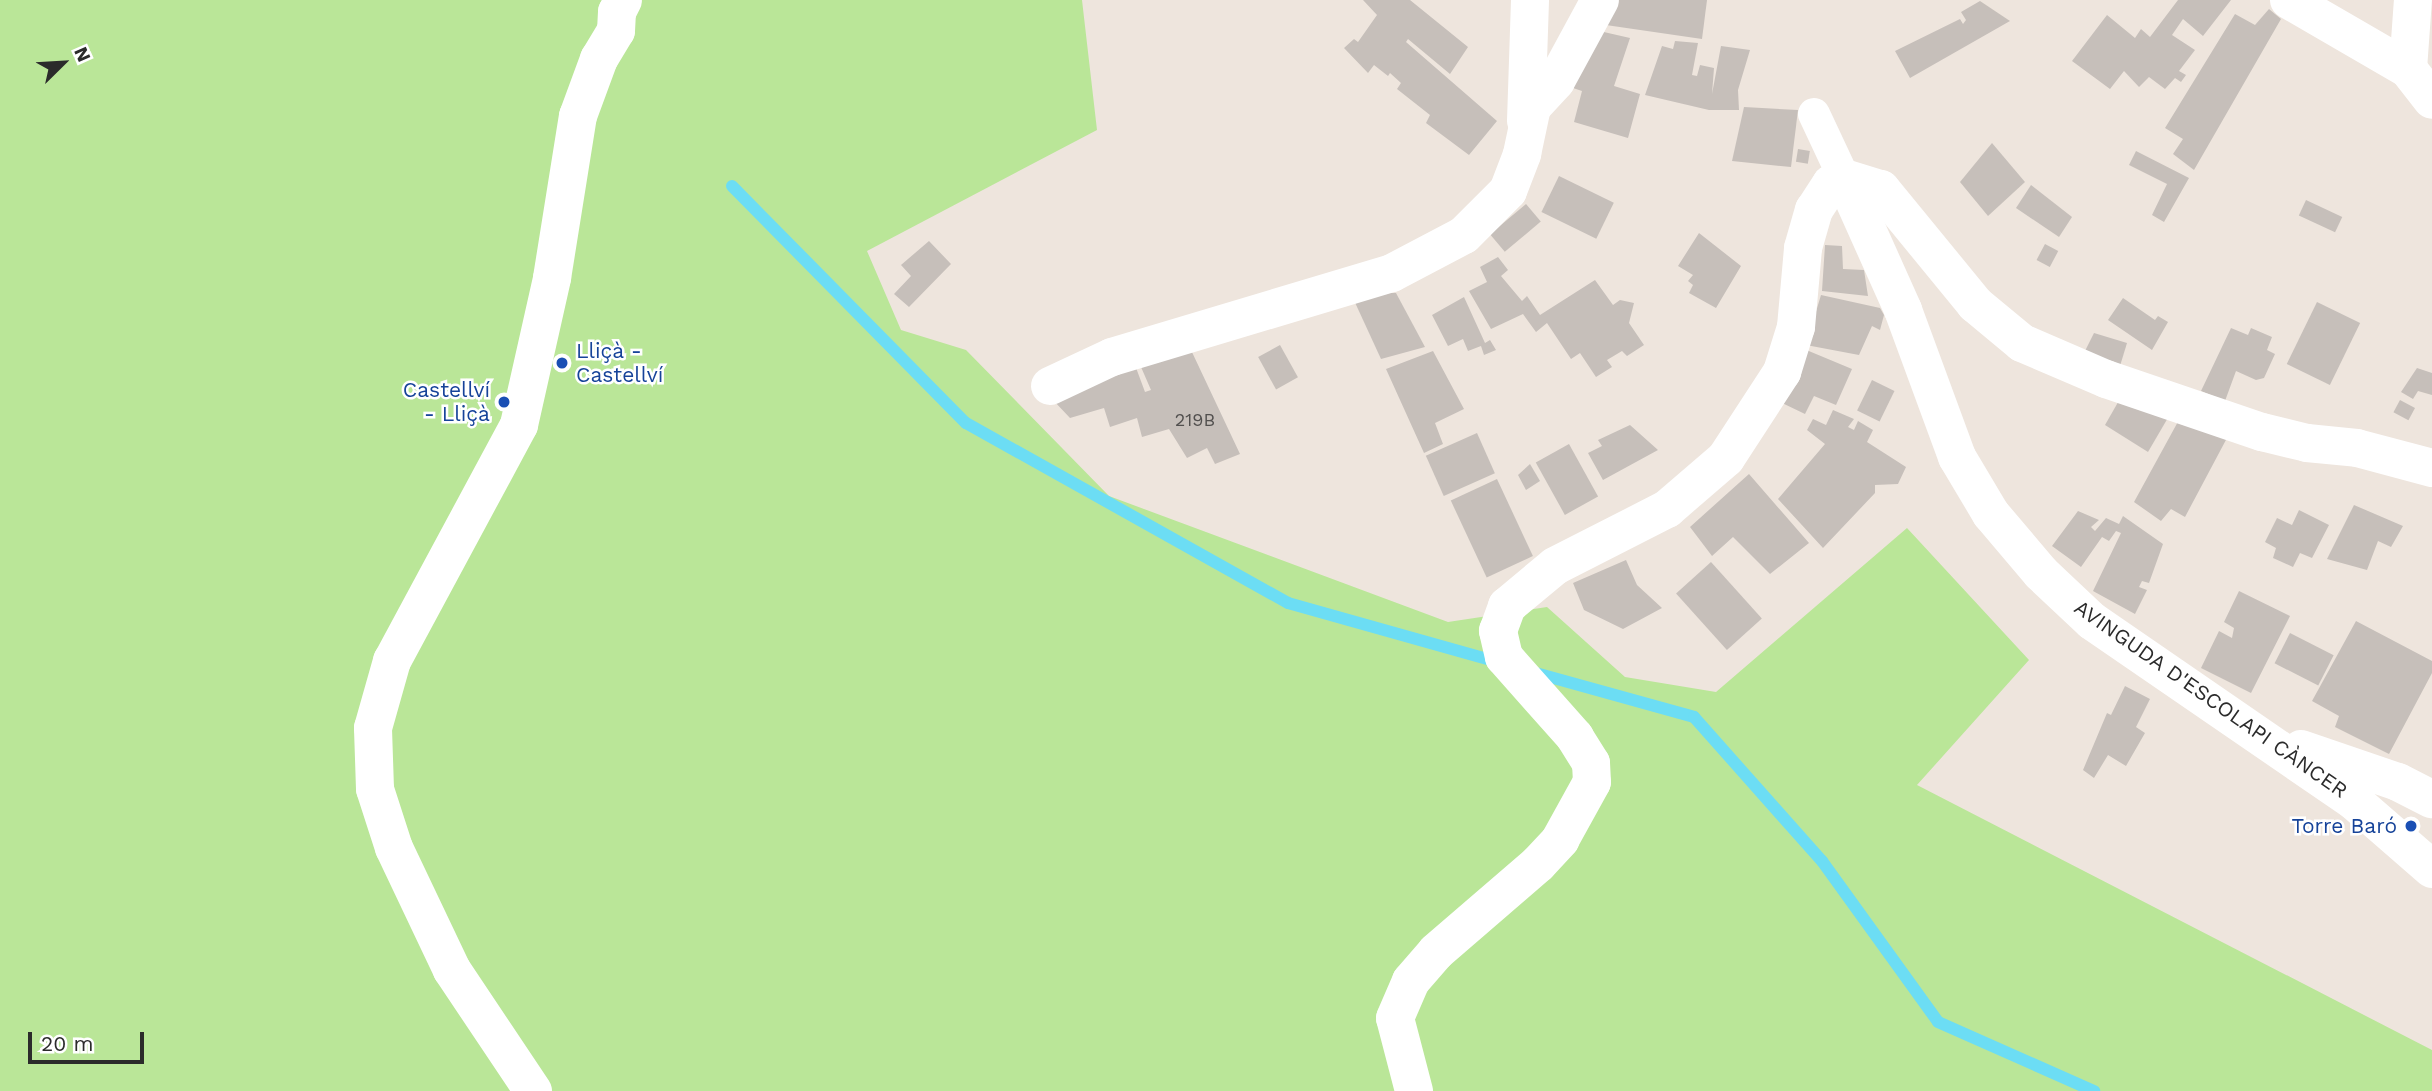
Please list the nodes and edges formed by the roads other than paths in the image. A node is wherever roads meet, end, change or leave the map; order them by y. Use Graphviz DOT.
graph roads {
  1 [pos="647,0"];
  2 [pos="1530,0"];
  3 [pos="1600,0"];
  4 [pos="2289,0"];
  5 [pos="2413,0"];
  6 [pos="2325,10"];
  7 [pos="620,16"];
  8 [pos="2408,69"];
  9 [pos="2432,100"];
  10 [pos="1814,114"];
  11 [pos="1526,130"];
  12 [pos="1844,178"];
  13 [pos="1050,386"];
  14 [pos="2432,468"];
  15 [pos="2268,739"];
  16 [pos="2432,799"];
  17 [pos="2432,869"];
  18 [pos="533,1091"];
  19 [pos="1413,1091"];
  1 -- 7 [label="street"];
  2 -- 11 [label="street"];
  3 -- 11 [label="street"];
  4 -- 6 [label="street"];
  5 -- 8 [label="street"];
  6 -- 8 [label="street"];
  7 -- 18 [label="street"];
  8 -- 9 [label="street"];
  10 -- 12 [label="street"];
  11 -- 13 [label="street"];
  12 -- 14 [label="street"];
  12 -- 15 [label="street, AVINGUDA D'ESCOLAPI CÀNCER"];
  12 -- 19 [label="street"];
  15 -- 16 [label="street"];
  15 -- 17 [label="street, AVINGUDA D'ESCOLAPI CÀNCER"];
}
